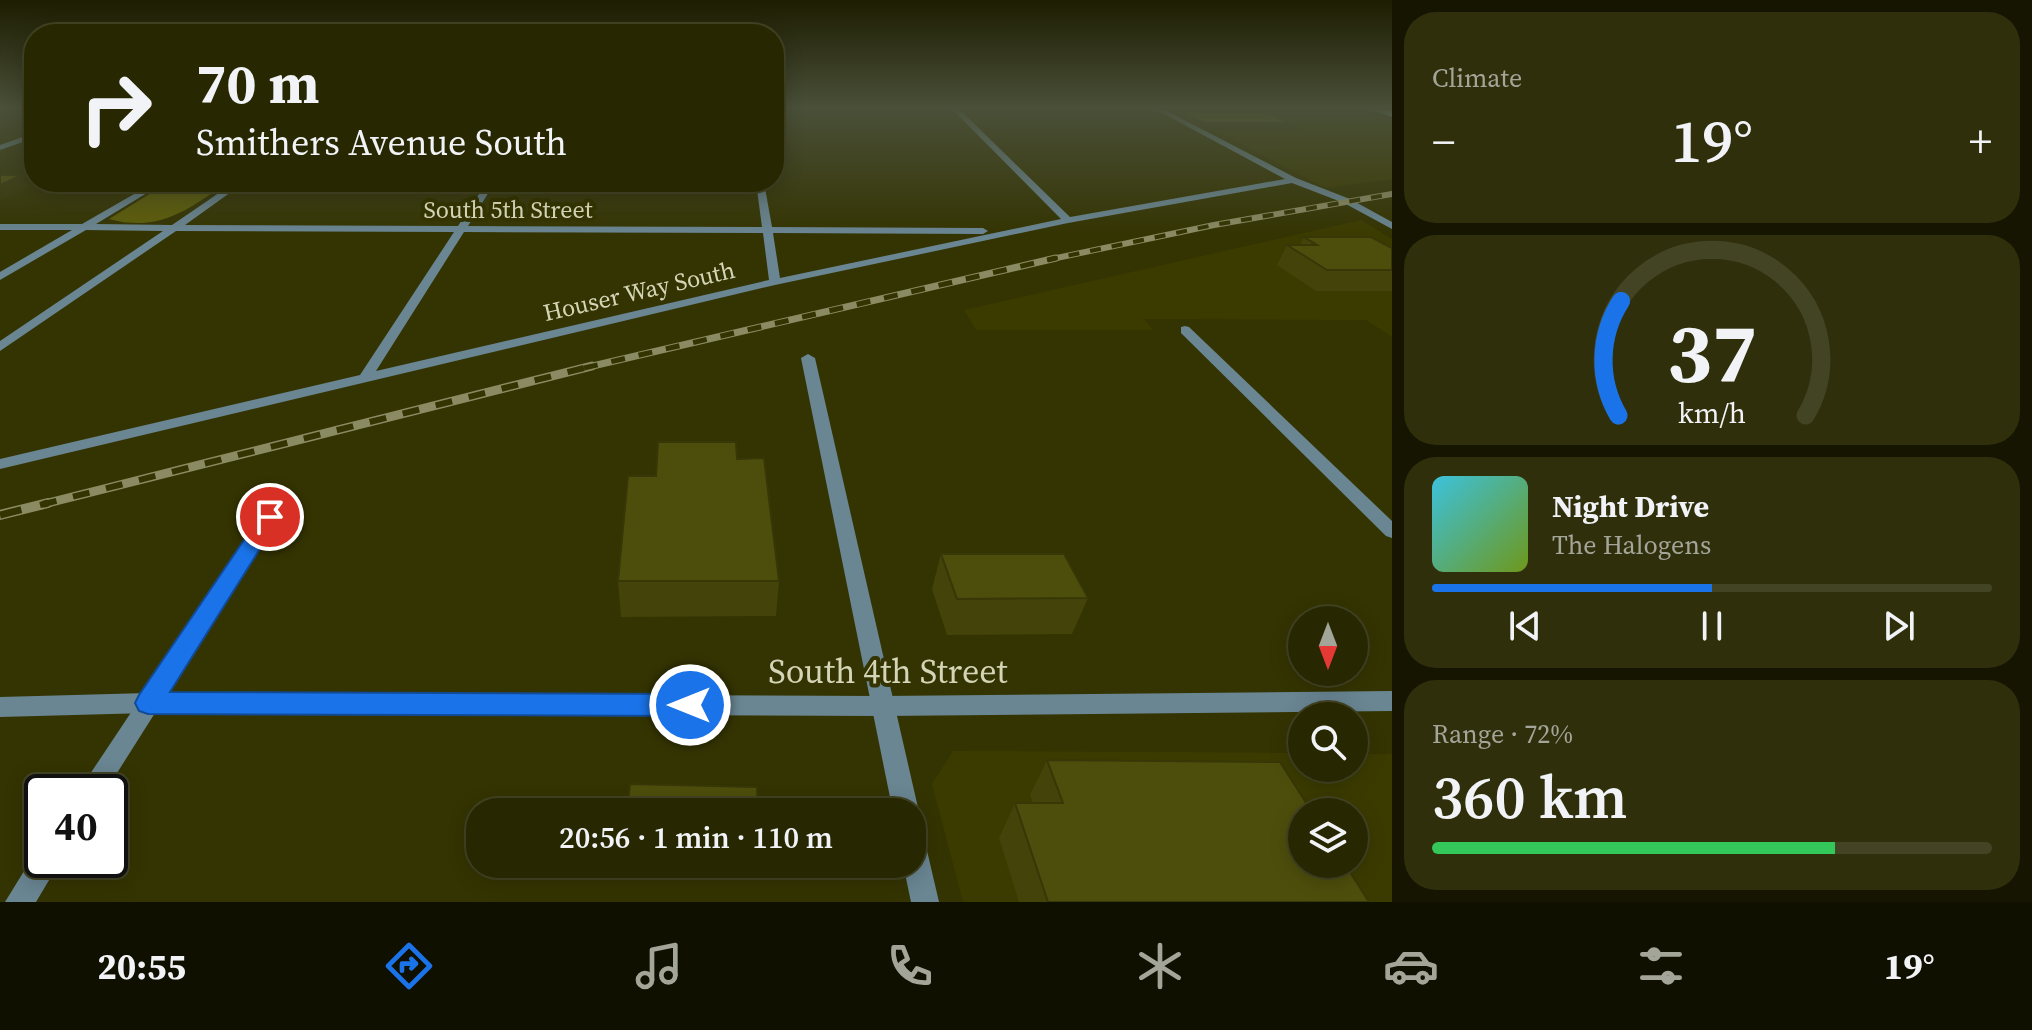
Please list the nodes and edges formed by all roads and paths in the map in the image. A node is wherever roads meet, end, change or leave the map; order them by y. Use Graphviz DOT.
graph roads {
  1 [pos="997,150"];
  2 [pos="1236,150"];
  3 [pos="1293,180"];
  4 [pos="144,192"];
  5 [pos="226,192"];
  6 [pos="484,192"];
  7 [pos="762,192"];
  8 [pos="1068,220"];
  9 [pos="1392,226"];
  10 [pos="0,227"];
  11 [pos="84,228"];
  12 [pos="174,228"];
  13 [pos="458,229"];
  14 [pos="769,230"];
  15 [pos="1016,231"];
  16 [pos="0,277"];
  17 [pos="775,282"];
  18 [pos="1185,330"];
  19 [pos="0,347"];
  20 [pos="808,358"];
  21 [pos="364,380"];
  22 [pos="0,464"];
  23 [pos="270,517"];
  24 [pos="1392,532"];
  25 [pos="1392,701"];
  26 [pos="148,703"];
  27 [pos="882,706"];
  28 [pos="0,707"];
  29 [pos="103,774"];
  30 [pos="903,798"];
  31 [pos="35,878"];
  32 [pos="920,878"];
  33 [pos="19,902"];
  34 [pos="925,902"];
  1 -- 8 [label="street"];
  2 -- 3 [label="street"];
  3 -- 8 [label="street, Houser Way South"];
  3 -- 9 [label="street"];
  4 -- 11 [label="street"];
  5 -- 12 [label="street"];
  6 -- 13 [label="street"];
  7 -- 14 [label="street"];
  8 -- 15 [label="street, Houser Way South"];
  10 -- 11 [label="street, South 5th Street"];
  11 -- 12 [label="street, South 5th Street"];
  11 -- 16 [label="street"];
  12 -- 13 [label="street, South 5th Street"];
  12 -- 19 [label="street"];
  13 -- 14 [label="street, South 5th Street"];
  13 -- 21 [label="street"];
  14 -- 15 [label="street, South 5th Street"];
  14 -- 17 [label="street"];
  15 -- 17 [label="street, Houser Way South"];
  17 -- 21 [label="street, Houser Way South"];
  18 -- 24 [label="street"];
  20 -- 27 [label="street"];
  21 -- 22 [label="street, Houser Way South"];
  23 -- 26 [label="street"];
  25 -- 27 [label="street, South 4th Street"];
  26 -- 27 [label="street, South 4th Street"];
  26 -- 28 [label="street, South 4th Street"];
  26 -- 29 [label="street"];
  27 -- 30 [label="street"];
  31 -- 33 [label="street"];
  32 -- 34 [label="street"];
}
